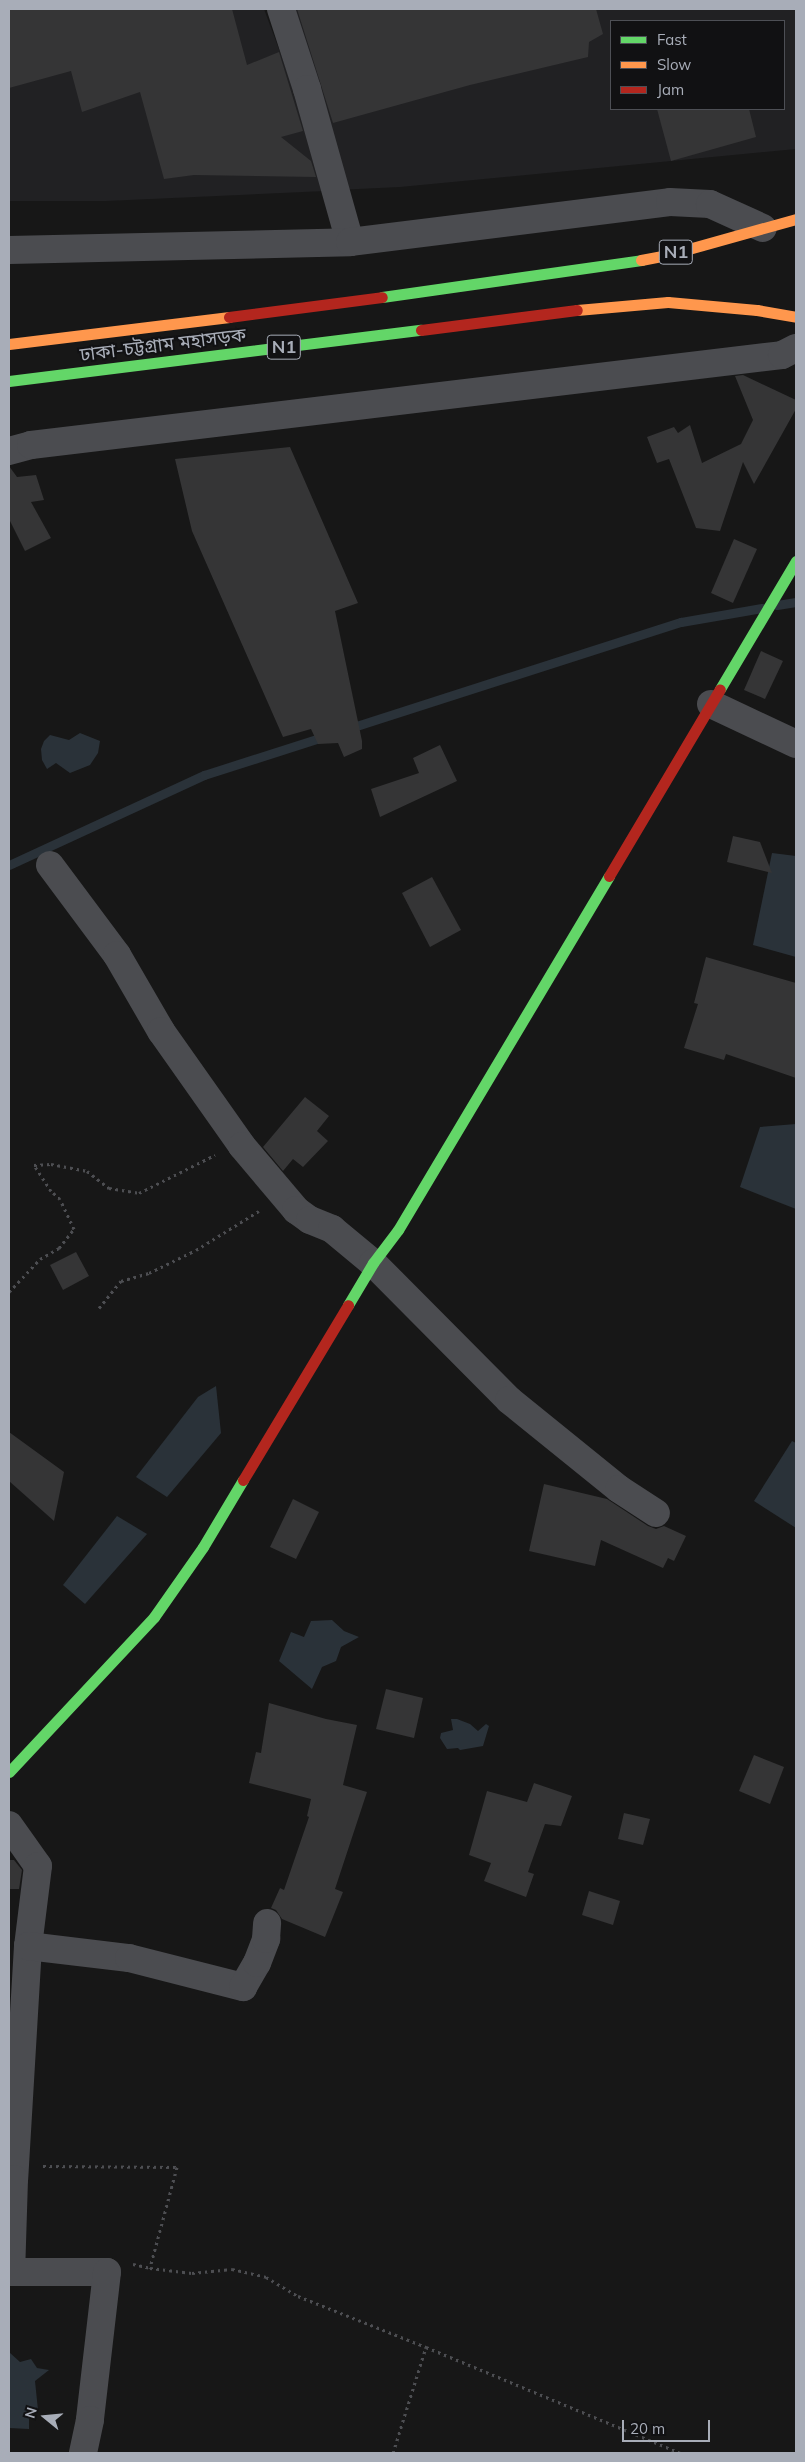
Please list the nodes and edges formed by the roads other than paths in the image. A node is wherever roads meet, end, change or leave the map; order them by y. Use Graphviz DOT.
graph roads {
  1 [pos="281,9"];
  2 [pos="796,219"];
  3 [pos="763,228"];
  4 [pos="350,242"];
  5 [pos="9,250"];
  6 [pos="796,317"];
  7 [pos="9,344"];
  8 [pos="796,348"];
  9 [pos="9,381"];
  10 [pos="9,451"];
  11 [pos="796,561"];
  12 [pos="710,704"];
  13 [pos="796,744"];
  14 [pos="50,865"];
  15 [pos="374,1263"];
  16 [pos="656,1513"];
  17 [pos="9,1772"];
  18 [pos="9,1825"];
  19 [pos="267,1922"];
  20 [pos="28,1946"];
  21 [pos="10,2272"];
  22 [pos="83,2453"];
  1 -- 4 [label="street"];
  2 -- 3 [label="main road, N1"];
  3 -- 4 [label="street"];
  3 -- 7 [label="main road, ঢাকা-চট্টগ্রাম মহাসড়ক / N1"];
  4 -- 5 [label="street"];
  6 -- 9 [label="main road, ঢাকা-চট্টগ্রাম মহাসড়ক / N1"];
  8 -- 10 [label="street"];
  11 -- 12 [label="main road"];
  12 -- 13 [label="street"];
  12 -- 15 [label="main road"];
  14 -- 15 [label="street"];
  15 -- 16 [label="street"];
  15 -- 17 [label="main road"];
  18 -- 20 [label="street"];
  19 -- 20 [label="street"];
  20 -- 21 [label="street"];
  21 -- 22 [label="street"];
}
